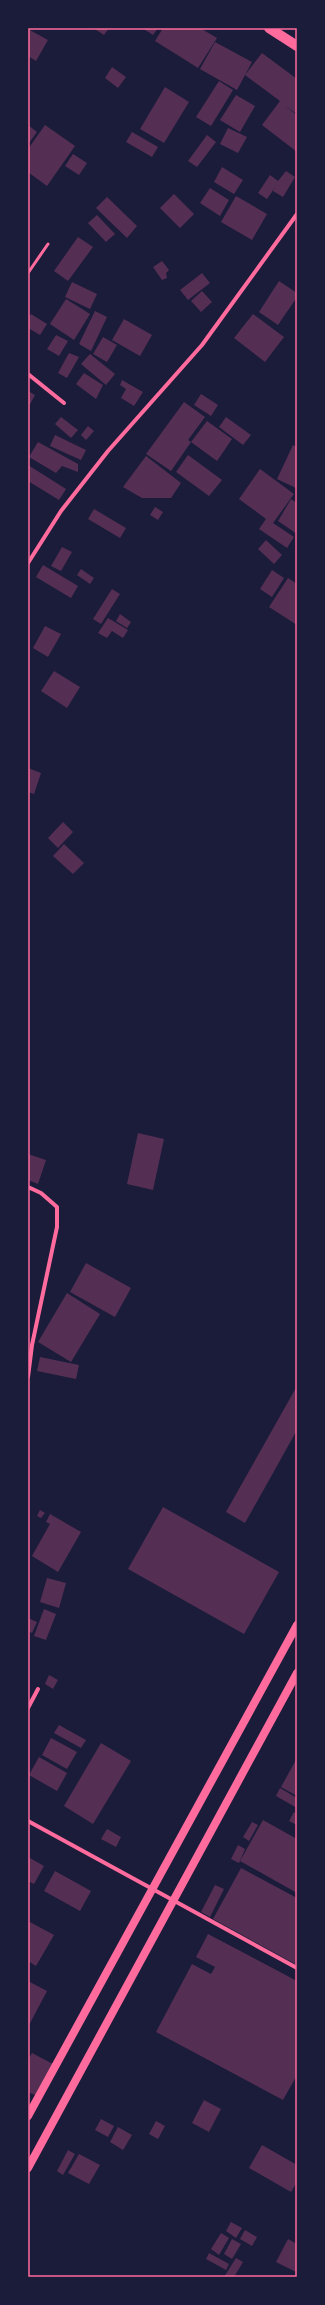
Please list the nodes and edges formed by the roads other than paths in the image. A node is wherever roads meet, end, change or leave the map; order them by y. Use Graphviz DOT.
graph roads {
  1 [pos="270,28"];
  2 [pos="297,46"];
  3 [pos="297,214"];
  4 [pos="48,244"];
  5 [pos="28,273"];
  6 [pos="28,374"];
  7 [pos="64,403"];
  8 [pos="28,562"];
  9 [pos="28,1188"];
  10 [pos="28,1376"];
  11 [pos="297,1624"];
  12 [pos="297,1673"];
  13 [pos="38,1689"];
  14 [pos="28,1708"];
  15 [pos="28,1821"];
  16 [pos="153,1888"];
  17 [pos="173,1900"];
  18 [pos="297,1968"];
  19 [pos="28,2116"];
  20 [pos="28,2168"];
  1 -- 2 [label="main road"];
  3 -- 8 [label="street"];
  4 -- 5 [label="lane"];
  6 -- 7 [label="street"];
  9 -- 10 [label="street"];
  11 -- 16 [label="main road"];
  12 -- 17 [label="main road"];
  13 -- 14 [label="street"];
  15 -- 16 [label="street"];
  16 -- 17 [label="street"];
  16 -- 19 [label="main road"];
  17 -- 18 [label="street"];
  17 -- 20 [label="main road"];
}
